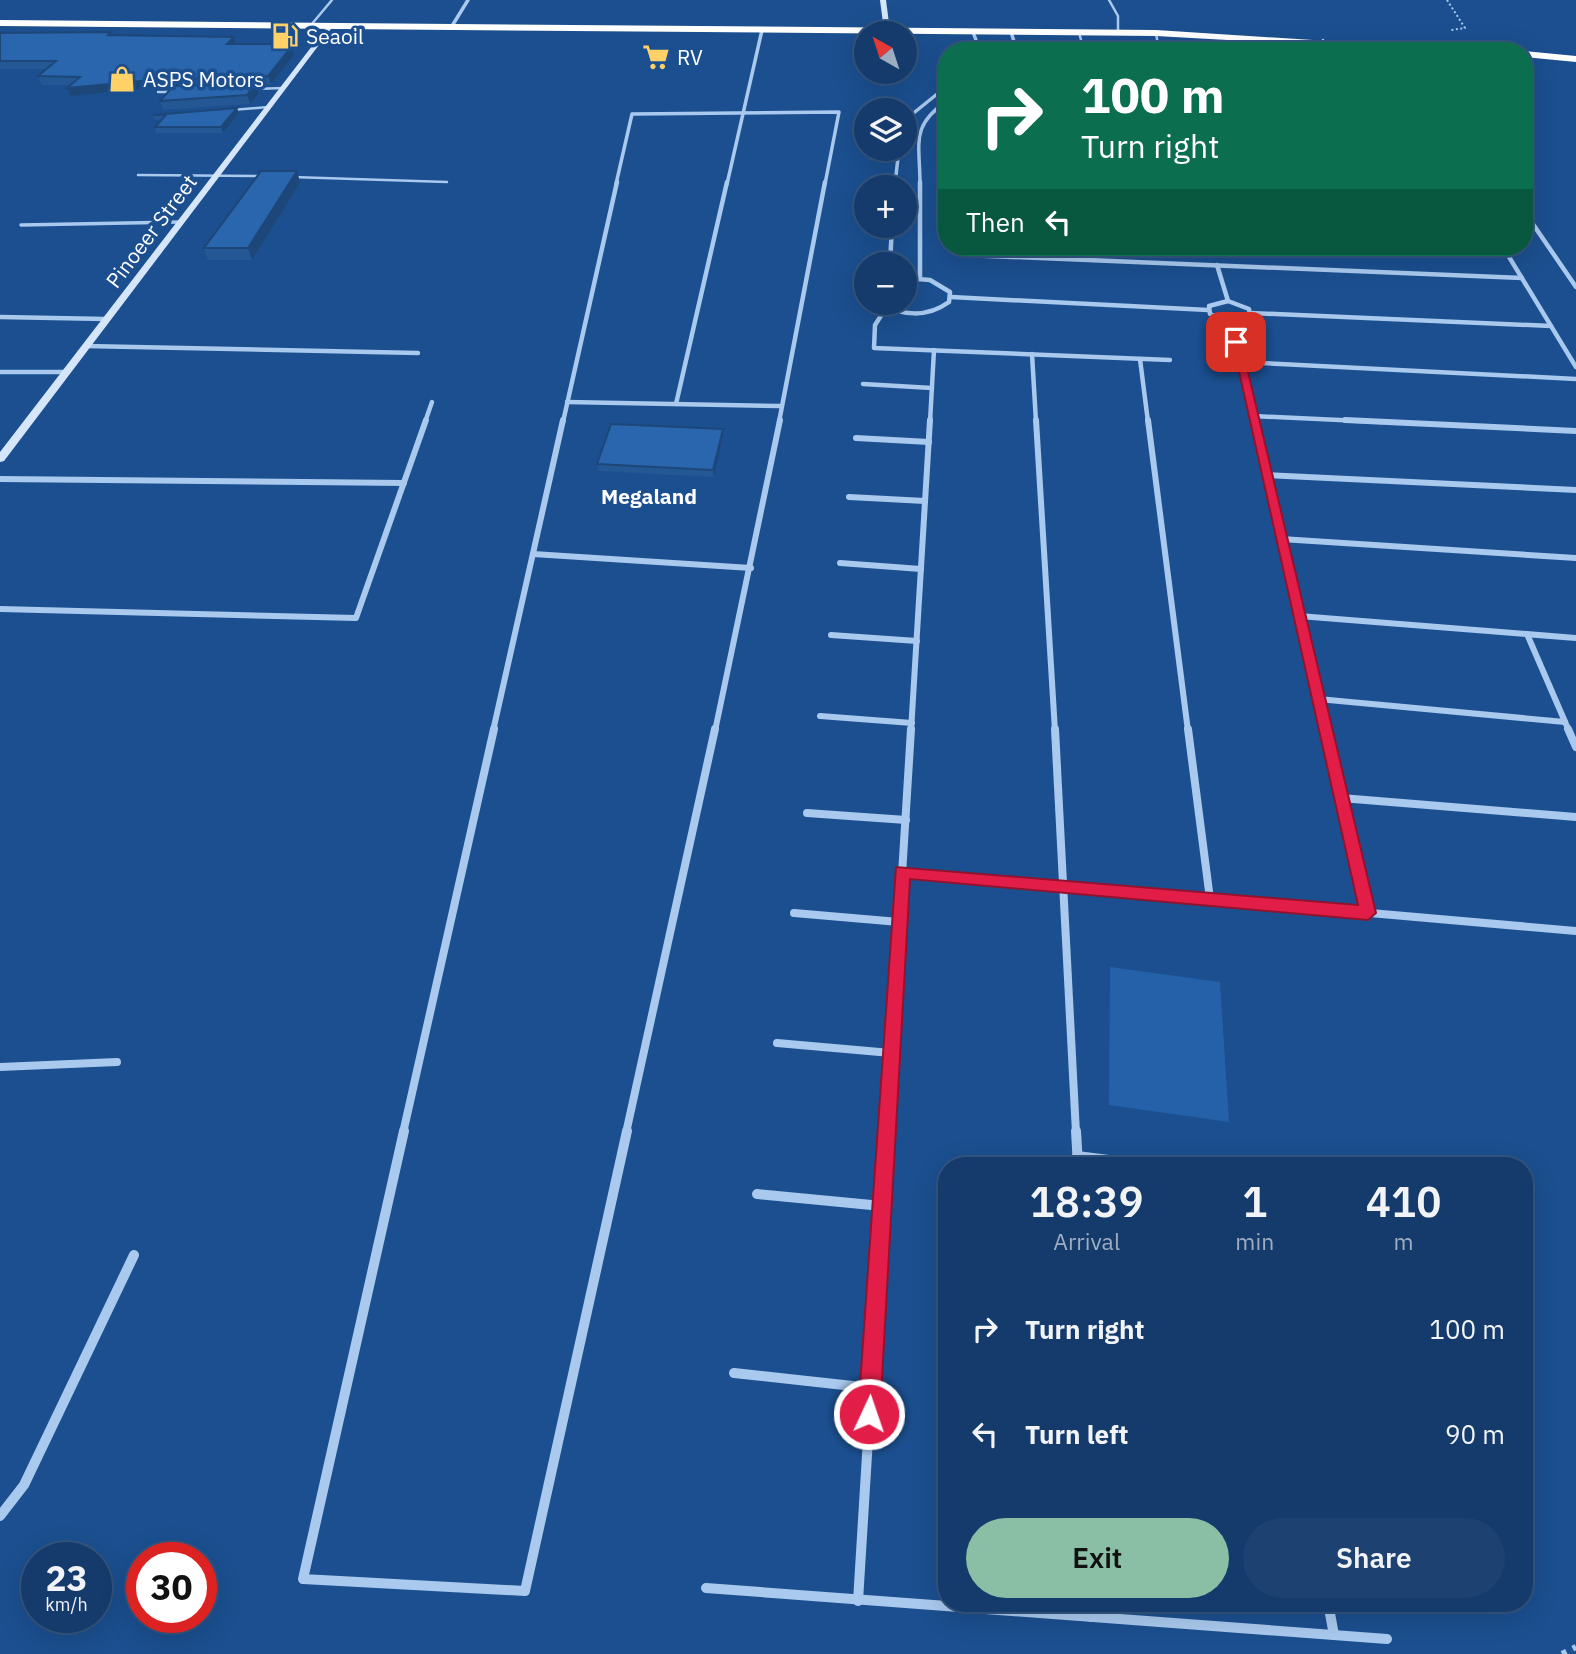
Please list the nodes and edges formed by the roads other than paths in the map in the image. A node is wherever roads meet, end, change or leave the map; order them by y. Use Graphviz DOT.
graph roads {
  1 [pos="332,0"];
  2 [pos="468,0"];
  3 [pos="883,0"];
  4 [pos="1109,0"];
  5 [pos="886,21"];
  6 [pos="0,23"];
  7 [pos="312,25"];
  8 [pos="331,25"];
  9 [pos="452,26"];
  10 [pos="762,30"];
  11 [pos="854,31"];
  12 [pos="917,31"];
  13 [pos="973,32"];
  14 [pos="1010,32"];
  15 [pos="1079,32"];
  16 [pos="1118,32"];
  17 [pos="1156,33"];
  18 [pos="1323,40"];
  19 [pos="977,42"];
  20 [pos="1014,42"];
  21 [pos="1082,42"];
  22 [pos="1158,42"];
  23 [pos="1346,42"];
  24 [pos="1533,55"];
  25 [pos="1576,59"];
  26 [pos="283,88"];
  27 [pos="241,89"];
  28 [pos="186,91"];
  29 [pos="158,92"];
  30 [pos="938,92"];
  31 [pos="268,107"];
  32 [pos="938,107"];
  33 [pos="917,108"];
  34 [pos="229,110"];
  35 [pos="743,113"];
  36 [pos="216,174"];
  37 [pos="138,175"];
  38 [pos="271,176"];
  39 [pos="284,176"];
  40 [pos="447,182"];
  41 [pos="180,222"];
  42 [pos="21,225"];
  43 [pos="1533,225"];
  44 [pos="991,256"];
  45 [pos="1509,256"];
  46 [pos="1217,265"];
  47 [pos="920,278"];
  48 [pos="1522,278"];
  49 [pos="1576,287"];
  50 [pos="951,297"];
  51 [pos="1228,301"];
  52 [pos="1208,310"];
  53 [pos="917,313"];
  54 [pos="1251,313"];
  55 [pos="881,315"];
  56 [pos="0,317"];
  57 [pos="106,319"];
  58 [pos="1231,322"];
  59 [pos="1551,326"];
  60 [pos="85,346"];
  61 [pos="934,350"];
  62 [pos="418,353"];
  63 [pos="1032,354"];
  64 [pos="1140,359"];
  65 [pos="1170,360"];
  66 [pos="1240,362"];
  67 [pos="1576,367"];
  68 [pos="0,372"];
  69 [pos="66,372"];
  70 [pos="1576,379"];
  71 [pos="863,384"];
  72 [pos="932,388"];
  73 [pos="432,402"];
  74 [pos="567,402"];
  75 [pos="676,404"];
  76 [pos="780,406"];
  77 [pos="1253,416"];
  78 [pos="1576,431"];
  79 [pos="856,438"];
  80 [pos="929,442"];
  81 [pos="0,446"];
  82 [pos="10,446"];
  83 [pos="0,459"];
  84 [pos="1266,475"];
  85 [pos="0,479"];
  86 [pos="404,483"];
  87 [pos="1576,490"];
  88 [pos="849,497"];
  89 [pos="925,501"];
  90 [pos="1281,539"];
  91 [pos="533,554"];
  92 [pos="1576,558"];
  93 [pos="840,563"];
  94 [pos="751,568"];
  95 [pos="921,569"];
  96 [pos="0,609"];
  97 [pos="1299,616"];
  98 [pos="1527,634"];
  99 [pos="831,635"];
  100 [pos="1576,638"];
  101 [pos="917,641"];
  102 [pos="1318,699"];
  103 [pos="820,716"];
  104 [pos="1565,722"];
  105 [pos="912,723"];
  106 [pos="1576,747"];
  107 [pos="1341,797"];
  108 [pos="807,813"];
  109 [pos="1576,817"];
  110 [pos="906,820"];
  111 [pos="902,872"];
  112 [pos="1065,886"];
  113 [pos="1210,899"];
  114 [pos="794,913"];
  115 [pos="1368,913"];
  116 [pos="899,922"];
  117 [pos="1576,932"];
  118 [pos="777,1043"];
  119 [pos="891,1053"];
  120 [pos="117,1062"];
  121 [pos="0,1067"];
  122 [pos="1077,1157"];
  123 [pos="757,1194"];
  124 [pos="882,1206"];
  125 [pos="134,1255"];
  126 [pos="734,1373"];
  127 [pos="871,1388"];
  128 [pos="0,1516"];
  129 [pos="706,1588"];
  130 [pos="858,1601"];
  131 [pos="938,1607"];
  132 [pos="1009,1612"];
  133 [pos="1091,1612"];
  134 [pos="1330,1612"];
  135 [pos="1091,1618"];
  136 [pos="1334,1635"];
  137 [pos="1387,1639"];
  1 -- 7 [label="lane"];
  2 -- 9 [label="street"];
  3 -- 5 [label="main road"];
  4 -- 16 [label="lane"];
  6 -- 7 [label="highway"];
  7 -- 8 [label="highway"];
  8 -- 9 [label="highway"];
  8 -- 26 [label="main road, Pinoeer Street"];
  9 -- 10 [label="highway"];
  10 -- 11 [label="highway"];
  10 -- 35 [label="street"];
  12 -- 13 [label="highway"];
  13 -- 14 [label="highway"];
  13 -- 19 [label="street"];
  14 -- 15 [label="highway"];
  14 -- 20 [label="street"];
  15 -- 16 [label="highway"];
  15 -- 21 [label="lane"];
  16 -- 17 [label="highway"];
  17 -- 18 [label="highway"];
  17 -- 22 [label="lane"];
  18 -- 23 [label="highway"];
  24 -- 25 [label="highway"];
  26 -- 27 [label="lane"];
  26 -- 31 [label="main road, Pinoeer Street"];
  28 -- 29 [label="lane"];
  30 -- 33 [label="street"];
  31 -- 34 [label="lane"];
  31 -- 36 [label="main road, Pinoeer Street"];
  32 -- 47 [label="street"];
  35 -- 74 [label="street"];
  35 -- 75 [label="street"];
  35 -- 76 [label="street"];
  36 -- 37 [label="lane"];
  36 -- 38 [label="lane"];
  36 -- 41 [label="main road, Pinoeer Street"];
  39 -- 40 [label="lane"];
  41 -- 42 [label="lane"];
  41 -- 57 [label="main road, Pinoeer Street"];
  43 -- 49 [label="street"];
  44 -- 46 [label="street"];
  45 -- 48 [label="street"];
  46 -- 48 [label="street"];
  46 -- 51 [label="street"];
  47 -- 50 [label="street"];
  48 -- 59 [label="street"];
  50 -- 52 [label="street"];
  50 -- 53 [label="street"];
  51 -- 52 [label="street"];
  51 -- 54 [label="street"];
  52 -- 58 [label="street"];
  54 -- 58 [label="street"];
  54 -- 59 [label="street"];
  55 -- 61 [label="street"];
  56 -- 57 [label="street"];
  57 -- 60 [label="main road, Pinoeer Street"];
  58 -- 66 [label="street"];
  59 -- 67 [label="street"];
  60 -- 62 [label="street"];
  60 -- 69 [label="main road, Pinoeer Street"];
  61 -- 63 [label="street"];
  61 -- 72 [label="street"];
  63 -- 64 [label="street"];
  63 -- 112 [label="street"];
  64 -- 65 [label="street"];
  64 -- 113 [label="street"];
  66 -- 70 [label="street"];
  66 -- 77 [label="street"];
  68 -- 69 [label="street"];
  69 -- 82 [label="main road, Pinoeer Street"];
  71 -- 72 [label="street"];
  72 -- 80 [label="street"];
  73 -- 86 [label="street"];
  74 -- 75 [label="street"];
  74 -- 91 [label="street"];
  75 -- 76 [label="street"];
  76 -- 94 [label="street"];
  77 -- 78 [label="street"];
  77 -- 84 [label="street"];
  79 -- 80 [label="street"];
  80 -- 89 [label="street"];
  81 -- 82 [label="street"];
  82 -- 83 [label="main road, Pinoeer Street"];
  84 -- 87 [label="street"];
  84 -- 90 [label="street"];
  85 -- 86 [label="street"];
  86 -- 96 [label="street"];
  88 -- 89 [label="street"];
  89 -- 95 [label="street"];
  90 -- 92 [label="street"];
  90 -- 97 [label="street"];
  91 -- 94 [label="street"];
  91 -- 94 [label="street"];
  93 -- 95 [label="street"];
  95 -- 101 [label="street"];
  97 -- 98 [label="street"];
  97 -- 102 [label="street"];
  98 -- 100 [label="street"];
  98 -- 104 [label="street"];
  99 -- 101 [label="street"];
  101 -- 105 [label="street"];
  102 -- 104 [label="street"];
  102 -- 107 [label="street"];
  103 -- 105 [label="street"];
  104 -- 106 [label="street"];
  105 -- 110 [label="street"];
  107 -- 109 [label="street"];
  107 -- 115 [label="street"];
  108 -- 110 [label="street"];
  110 -- 111 [label="street"];
  111 -- 112 [label="street"];
  111 -- 116 [label="street"];
  112 -- 113 [label="street"];
  112 -- 122 [label="street"];
  113 -- 115 [label="street"];
  114 -- 116 [label="street"];
  115 -- 117 [label="street"];
  116 -- 119 [label="street"];
  118 -- 119 [label="street"];
  119 -- 124 [label="street"];
  120 -- 121 [label="street"];
  123 -- 124 [label="street"];
  124 -- 127 [label="street"];
  125 -- 128 [label="street"];
  126 -- 127 [label="street"];
  127 -- 130 [label="street"];
  129 -- 130 [label="street"];
  130 -- 131 [label="street"];
  132 -- 135 [label="street"];
  133 -- 135 [label="street"];
  134 -- 136 [label="street"];
  135 -- 136 [label="street"];
  136 -- 137 [label="street"];
}
